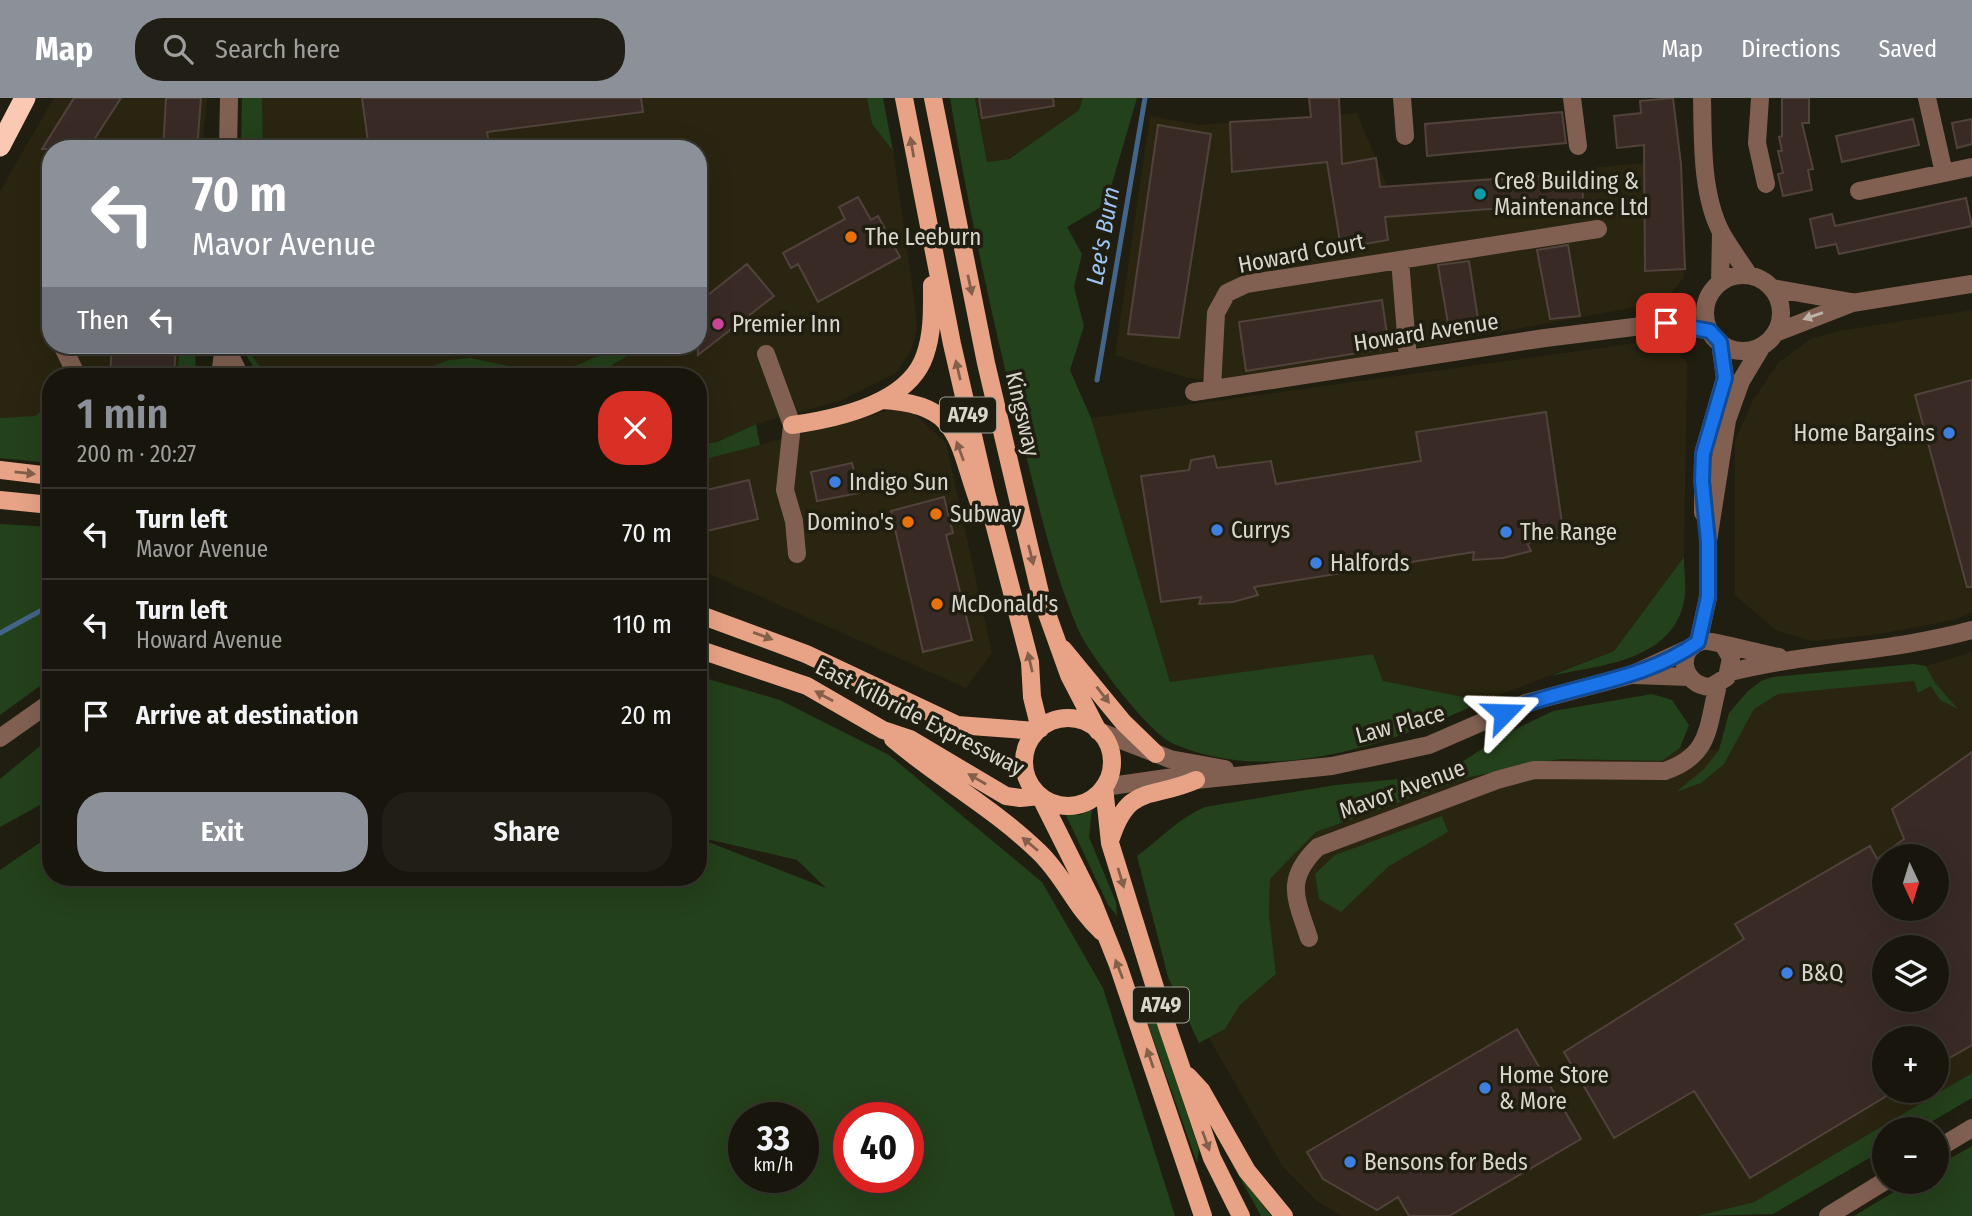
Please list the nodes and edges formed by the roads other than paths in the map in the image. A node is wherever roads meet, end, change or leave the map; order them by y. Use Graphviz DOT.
graph roads {
  1 [pos="25,98"];
  2 [pos="229,98"];
  3 [pos="904,98"];
  4 [pos="933,98"];
  5 [pos="1402,98"];
  6 [pos="1572,98"];
  7 [pos="1702,98"];
  8 [pos="1760,98"];
  9 [pos="1927,98"];
  10 [pos="1405,136"];
  11 [pos="228,140"];
  12 [pos="0,146"];
  13 [pos="1578,146"];
  14 [pos="1972,167"];
  15 [pos="1944,173"];
  16 [pos="1766,184"];
  17 [pos="1860,191"];
  18 [pos="1598,229"];
  19 [pos="1721,233"];
  20 [pos="931,240"];
  21 [pos="1400,260"];
  22 [pos="1749,275"];
  23 [pos="1720,283"];
  24 [pos="1972,284"];
  25 [pos="1772,288"];
  26 [pos="1853,303"];
  27 [pos="1706,304"];
  28 [pos="1666,323"];
  29 [pos="1715,337"];
  30 [pos="1769,340"];
  31 [pos="766,354"];
  32 [pos="1408,359"];
  33 [pos="1212,389"];
  34 [pos="1194,392"];
  35 [pos="882,400"];
  36 [pos="792,425"];
  37 [pos="0,470"];
  38 [pos="42,475"];
  39 [pos="0,500"];
  40 [pos="42,504"];
  41 [pos="1708,541"];
  42 [pos="797,554"];
  43 [pos="1009,584"];
  44 [pos="1708,597"];
  45 [pos="707,617"];
  46 [pos="1972,630"];
  47 [pos="1058,643"];
  48 [pos="1695,645"];
  49 [pos="1721,645"];
  50 [pos="707,652"];
  51 [pos="1784,659"];
  52 [pos="1631,675"];
  53 [pos="1724,678"];
  54 [pos="1693,681"];
  55 [pos="42,708"];
  56 [pos="1707,729"];
  57 [pos="883,730"];
  58 [pos="1038,730"];
  59 [pos="1098,731"];
  60 [pos="0,738"];
  61 [pos="1156,754"];
  62 [pos="1256,772"];
  63 [pos="1196,780"];
  64 [pos="1104,787"];
  65 [pos="1040,796"];
  66 [pos="1110,843"];
  67 [pos="1104,934"];
  68 [pos="1310,937"];
  69 [pos="1181,1068"];
  70 [pos="1972,1128"];
  71 [pos="1949,1142"];
  72 [pos="1872,1189"];
  73 [pos="1230,1197"];
  74 [pos="1202,1212"];
  75 [pos="1241,1216"];
  76 [pos="1284,1216"];
  77 [pos="1828,1216"];
  1 -- 12 [label="highway"];
  2 -- 11 [label="street"];
  20 -- 3 [label="main road, A749, one-way"];
  4 -- 47 [label="main road, Kingsway / A749, one-way"];
  5 -- 10 [label="street"];
  6 -- 13 [label="street"];
  7 -- 19 [label="street"];
  8 -- 16 [label="street"];
  9 -- 15 [label="street"];
  14 -- 15 [label="street"];
  15 -- 17 [label="street"];
  18 -- 21 [label="street, Howard Court"];
  19 -- 22 [label="street"];
  19 -- 23 [label="street"];
  20 -- 35 [label="main road"];
  43 -- 20 [label="main road, A749, one-way"];
  21 -- 32 [label="street, Howard Court"];
  21 -- 33 [label="street, Howard Court"];
  22 -- 23 [label="street"];
  22 -- 25 [label="street"];
  23 -- 27 [label="street"];
  24 -- 26 [label="street"];
  25 -- 26 [label="street"];
  25 -- 30 [label="street"];
  26 -- 30 [label="street, one-way"];
  27 -- 28 [label="street, Howard Avenue"];
  27 -- 29 [label="street"];
  28 -- 29 [label="street, Howard Avenue"];
  28 -- 32 [label="street, Howard Avenue"];
  29 -- 30 [label="street"];
  29 -- 41 [label="street"];
  30 -- 41 [label="street"];
  31 -- 36 [label="street"];
  32 -- 33 [label="street, Howard Avenue"];
  33 -- 34 [label="street, Howard Avenue"];
  35 -- 36 [label="main road"];
  43 -- 35 [label="main road, one-way"];
  36 -- 42 [label="street"];
  37 -- 38 [label="main road, one-way"];
  39 -- 40 [label="main road"];
  41 -- 44 [label="street"];
  58 -- 43 [label="main road, A749, one-way"];
  44 -- 48 [label="street"];
  44 -- 49 [label="street"];
  45 -- 58 [label="main road, East Kilbride Expressway, one-way"];
  46 -- 51 [label="street"];
  47 -- 59 [label="main road, Kingsway / A749"];
  47 -- 61 [label="main road, one-way"];
  48 -- 49 [label="street"];
  48 -- 52 [label="street, Law Place"];
  48 -- 54 [label="street"];
  49 -- 51 [label="street"];
  49 -- 53 [label="street"];
  57 -- 50 [label="main road, East Kilbride Expressway, one-way"];
  51 -- 53 [label="street"];
  52 -- 54 [label="street, Law Place"];
  52 -- 62 [label="street, Law Place"];
  53 -- 54 [label="street"];
  53 -- 56 [label="street, Mavor Avenue"];
  54 -- 56 [label="street"];
  55 -- 60 [label="street"];
  56 -- 68 [label="street, Mavor Avenue"];
  65 -- 57 [label="main road, East Kilbride Expressway, one-way"];
  67 -- 57 [label="main road, one-way"];
  58 -- 59 [label="main road"];
  58 -- 65 [label="main road, A749"];
  59 -- 61 [label="street, Law Place"];
  59 -- 64 [label="main road, A749"];
  61 -- 62 [label="street, Law Place"];
  62 -- 63 [label="street, Law Place"];
  63 -- 64 [label="street, Law Place"];
  63 -- 66 [label="main road"];
  64 -- 65 [label="main road"];
  64 -- 66 [label="main road, A749"];
  65 -- 67 [label="main road, A749"];
  66 -- 69 [label="main road, A749, one-way"];
  74 -- 67 [label="main road, A749, one-way"];
  69 -- 73 [label="main road, A749, one-way"];
  69 -- 76 [label="main road"];
  70 -- 71 [label="street"];
  72 -- 77 [label="street"];
  73 -- 74 [label="main road"];
  73 -- 75 [label="main road, A749"];
}
